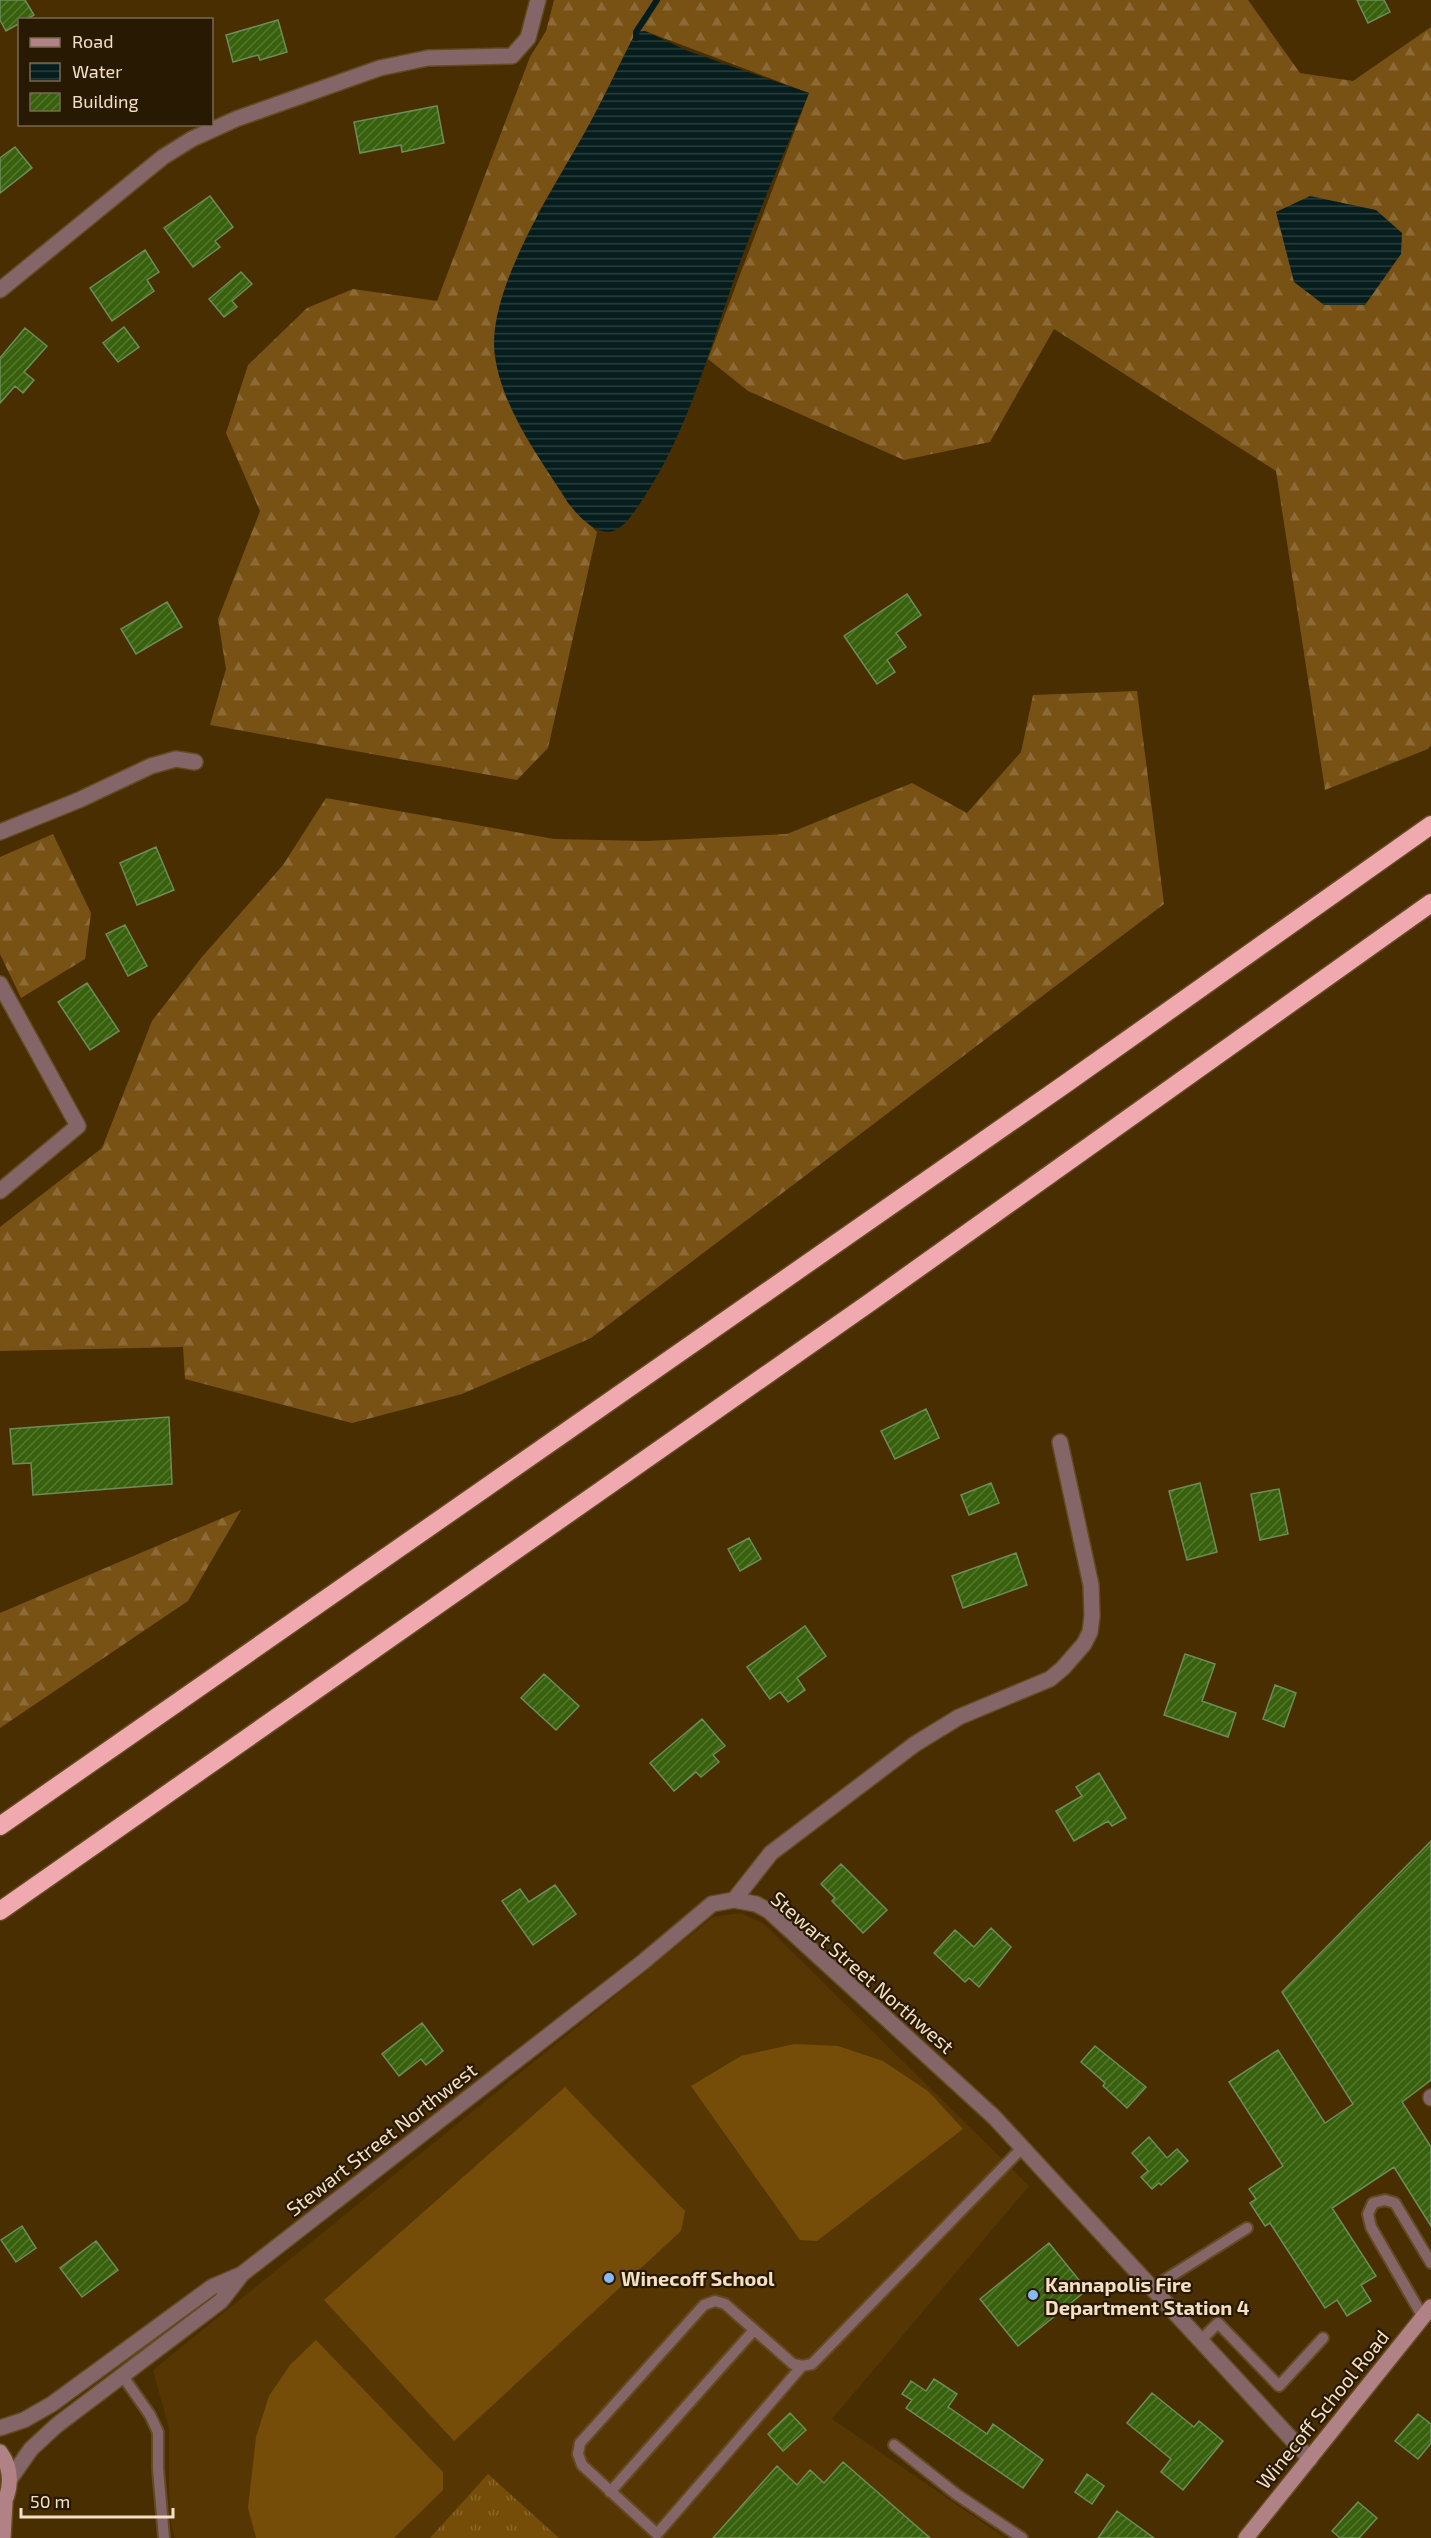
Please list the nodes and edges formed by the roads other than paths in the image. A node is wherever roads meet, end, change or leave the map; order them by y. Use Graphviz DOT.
graph roads {
  1 [pos="538,0"];
  2 [pos="0,290"];
  3 [pos="195,762"];
  4 [pos="1431,825"];
  5 [pos="0,832"];
  6 [pos="1431,903"];
  7 [pos="0,984"];
  8 [pos="0,1191"];
  9 [pos="1060,1442"];
  10 [pos="0,1826"];
  11 [pos="734,1900"];
  12 [pos="0,1911"];
  13 [pos="1022,2148"];
  14 [pos="1247,2228"];
  15 [pos="1431,2263"];
  16 [pos="242,2274"];
  17 [pos="1152,2288"];
  18 [pos="1427,2312"];
  19 [pos="754,2330"];
  20 [pos="1323,2338"];
  21 [pos="1200,2341"];
  22 [pos="802,2366"];
  23 [pos="122,2375"];
  24 [pos="0,2428"];
  25 [pos="894,2445"];
  26 [pos="0,2452"];
  27 [pos="1310,2459"];
  28 [pos="10,2479"];
  29 [pos="610,2492"];
  30 [pos="2,2506"];
  31 [pos="3,2538"];
  32 [pos="164,2538"];
  33 [pos="1022,2538"];
  34 [pos="1246,2538"];
  1 -- 2 [label="street"];
  3 -- 5 [label="street"];
  4 -- 10 [label="highway"];
  6 -- 12 [label="highway"];
  7 -- 8 [label="street"];
  9 -- 11 [label="street"];
  11 -- 13 [label="street, Stewart Street Northwest"];
  11 -- 16 [label="street, Stewart Street Northwest"];
  13 -- 17 [label="street, Stewart Street Northwest"];
  13 -- 22 [label="lane"];
  14 -- 17 [label="lane"];
  15 -- 18 [label="lane"];
  16 -- 23 [label="street, Stewart Street Northwest"];
  16 -- 24 [label="street, Stewart Street Northwest"];
  17 -- 21 [label="street, Stewart Street Northwest"];
  18 -- 27 [label="street, Winecoff School Road"];
  19 -- 22 [label="lane"];
  19 -- 29 [label="lane"];
  19 -- 29 [label="lane"];
  20 -- 21 [label="lane"];
  21 -- 27 [label="street, Stewart Street Northwest"];
  22 -- 29 [label="lane"];
  23 -- 28 [label="street, Stewart Street Northwest"];
  23 -- 32 [label="lane"];
  25 -- 33 [label="lane"];
  26 -- 28 [label="street"];
  27 -- 34 [label="street, Winecoff School Road"];
  28 -- 30 [label="street"];
  30 -- 31 [label="street"];
}
